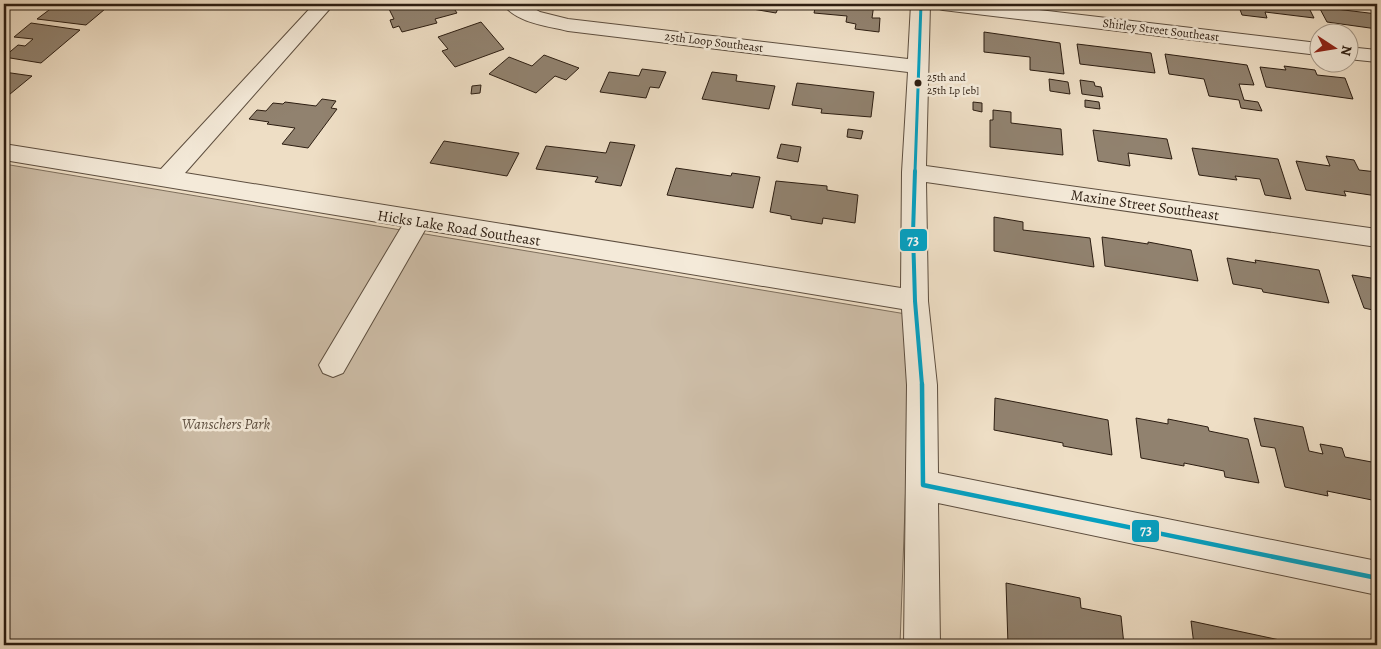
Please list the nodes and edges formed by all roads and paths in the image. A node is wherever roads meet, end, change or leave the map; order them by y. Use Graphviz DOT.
graph roads {
  1 [pos="324,4"];
  2 [pos="513,4"];
  3 [pos="921,4"];
  4 [pos="943,4"];
  5 [pos="1308,48"];
  6 [pos="1358,54"];
  7 [pos="1377,56"];
  8 [pos="919,68"];
  9 [pos="4,152"];
  10 [pos="914,172"];
  11 [pos="166,179"];
  12 [pos="418,221"];
  13 [pos="1377,238"];
  14 [pos="915,301"];
  15 [pos="333,365"];
  16 [pos="923,485"];
  17 [pos="1377,578"];
  18 [pos="922,645"];
  1 -- 11 [label="street"];
  2 -- 8 [label="street, 25th Loop Southeast"];
  3 -- 8 [label="street"];
  4 -- 5 [label="street, Shirley Street Southeast"];
  6 -- 7 [label="street"];
  8 -- 10 [label="street"];
  9 -- 11 [label="street, Hicks Lake Road Southeast"];
  10 -- 13 [label="street, Maxine Street Southeast"];
  10 -- 14 [label="street"];
  11 -- 12 [label="street, Hicks Lake Road Southeast"];
  12 -- 14 [label="street, Hicks Lake Road Southeast"];
  12 -- 15 [label="street"];
  14 -- 16 [label="street"];
  16 -- 17 [label="street"];
  16 -- 18 [label="street"];
}
